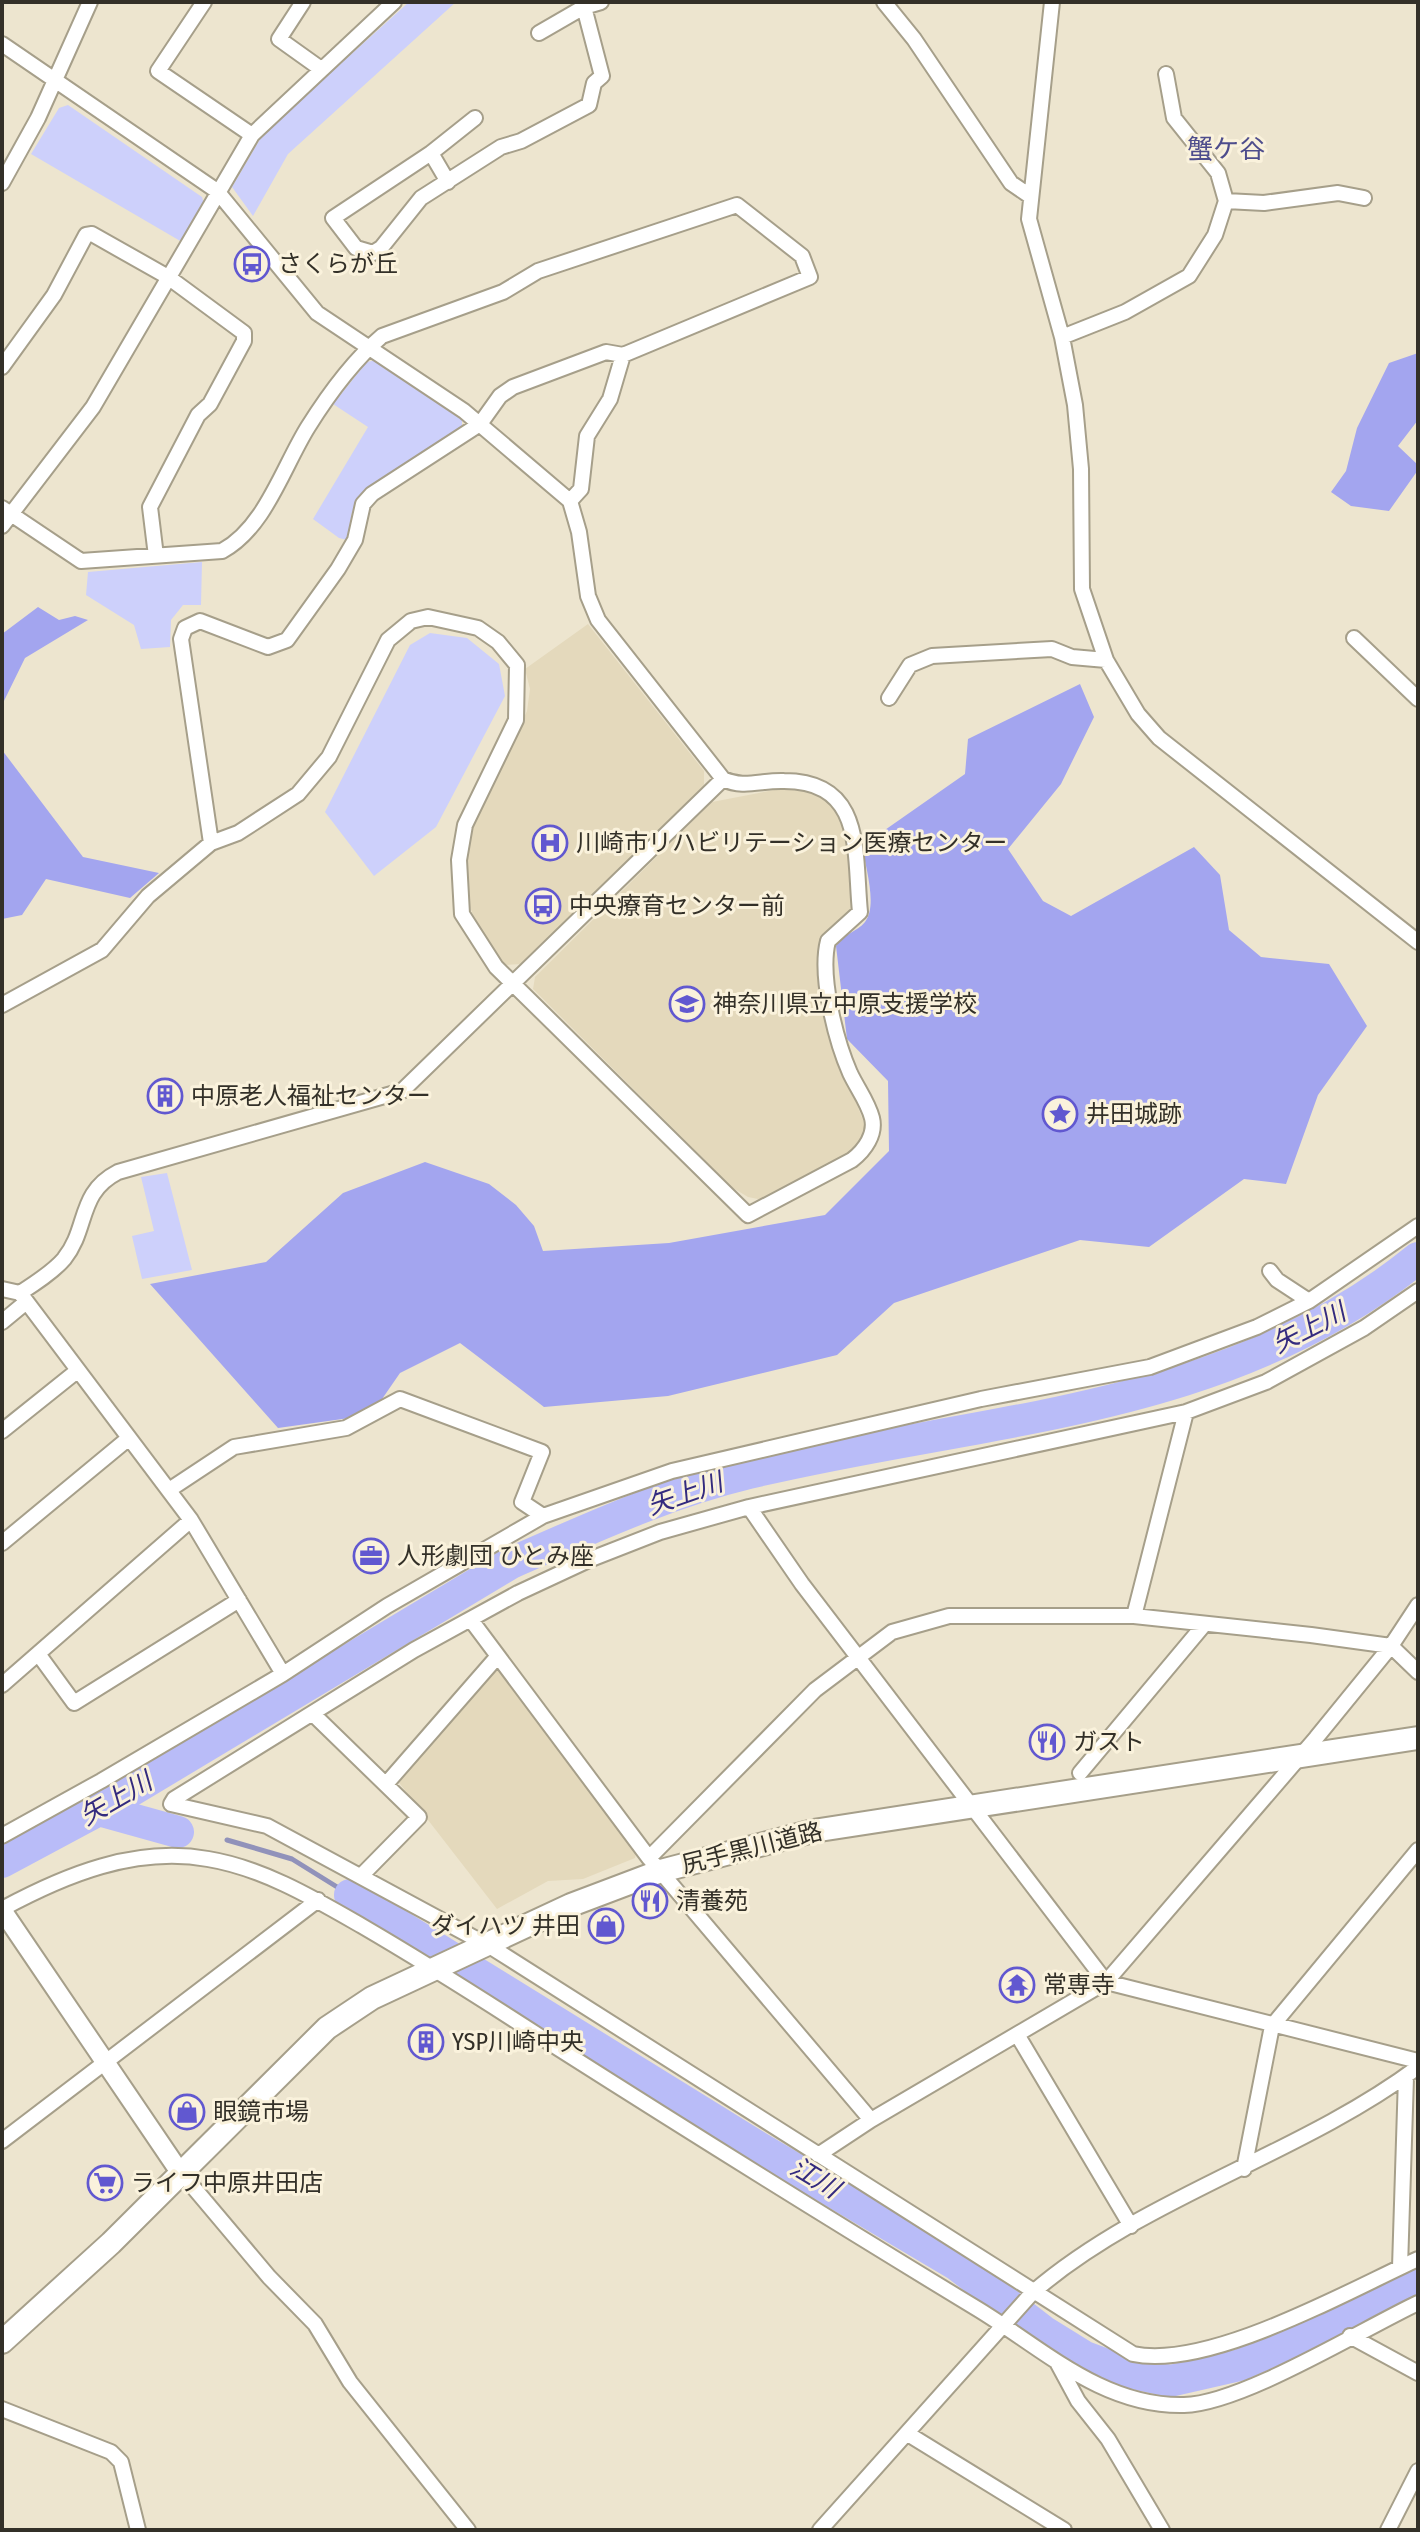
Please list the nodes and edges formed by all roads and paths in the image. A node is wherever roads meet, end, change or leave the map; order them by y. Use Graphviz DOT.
graph roads {
  1 [pos="90,2"];
  2 [pos="204,2"];
  3 [pos="303,2"];
  4 [pos="394,2"];
  5 [pos="601,2"];
  6 [pos="884,2"];
  7 [pos="1052,2"];
  8 [pos="584,7"];
  9 [pos="539,33"];
  10 [pos="2,44"];
  11 [pos="321,69"];
  12 [pos="1166,74"];
  13 [pos="56,81"];
  14 [pos="475,118"];
  15 [pos="252,135"];
  16 [pos="431,153"];
  17 [pos="448,182"];
  18 [pos="2,183"];
  19 [pos="217,191"];
  20 [pos="1030,196"];
  21 [pos="1364,198"];
  22 [pos="1226,201"];
  23 [pos="168,277"];
  24 [pos="1062,337"];
  25 [pos="367,349"];
  26 [pos="623,355"];
  27 [pos="2,367"];
  28 [pos="480,424"];
  29 [pos="570,501"];
  30 [pos="5,517"];
  31 [pos="156,556"];
  32 [pos="1354,638"];
  33 [pos="1106,660"];
  34 [pos="889,698"];
  35 [pos="1418,699"];
  36 [pos="723,779"];
  37 [pos="211,843"];
  38 [pos="1418,942"];
  39 [pos="515,984"];
  40 [pos="2,1005"];
  41 [pos="1418,1226"];
  42 [pos="1270,1271"];
  43 [pos="2,1289"];
  44 [pos="1418,1291"];
  45 [pos="22,1298"];
  46 [pos="1309,1301"];
  47 [pos="2,1322"];
  48 [pos="77,1371"];
  49 [pos="1186,1412"];
  50 [pos="2,1431"];
  51 [pos="129,1438"];
  52 [pos="169,1490"];
  53 [pos="749,1507"];
  54 [pos="543,1516"];
  55 [pos="191,1520"];
  56 [pos="2,1543"];
  57 [pos="239,1600"];
  58 [pos="1418,1605"];
  59 [pos="1134,1616"];
  60 [pos="471,1620"];
  61 [pos="1203,1626"];
  62 [pos="1391,1646"];
  63 [pos="39,1655"];
  64 [pos="497,1657"];
  65 [pos="859,1657"];
  66 [pos="1418,1672"];
  67 [pos="283,1674"];
  68 [pos="2,1685"];
  69 [pos="313,1714"];
  70 [pos="1418,1724"];
  71 [pos="1418,1738"];
  72 [pos="1310,1746"];
  73 [pos="1080,1773"];
  74 [pos="387,1783"];
  75 [pos="967,1800"];
  76 [pos="2,1836"];
  77 [pos="1418,1850"];
  78 [pos="654,1863"];
  79 [pos="361,1876"];
  80 [pos="318,1900"];
  81 [pos="2,1910"];
  82 [pos="479,1940"];
  83 [pos="426,1964"];
  84 [pos="1106,1982"];
  85 [pos="1272,2026"];
  86 [pos="1018,2036"];
  87 [pos="104,2060"];
  88 [pos="1418,2061"];
  89 [pos="1412,2072"];
  90 [pos="871,2120"];
  91 [pos="2,2141"];
  92 [pos="818,2155"];
  93 [pos="1244,2169"];
  94 [pos="178,2170"];
  95 [pos="1131,2226"];
  96 [pos="1418,2259"];
  97 [pos="1400,2267"];
  98 [pos="1032,2293"];
  99 [pos="1418,2303"];
  100 [pos="1006,2325"];
  101 [pos="2,2328"];
  102 [pos="1350,2336"];
  103 [pos="2,2342"];
  104 [pos="1057,2363"];
  105 [pos="1418,2373"];
  106 [pos="2,2409"];
  107 [pos="908,2434"];
  108 [pos="1418,2471"];
  109 [pos="138,2530"];
  110 [pos="468,2530"];
  111 [pos="820,2530"];
  112 [pos="1064,2530"];
  113 [pos="1162,2530"];
  114 [pos="1388,2530"];
  1 -- 13 [label="street"];
  2 -- 15 [label="street"];
  3 -- 11 [label="street"];
  4 -- 11 [label="street"];
  5 -- 8 [label="street"];
  6 -- 20 [label="street"];
  7 -- 20 [label="street"];
  8 -- 9 [label="street"];
  8 -- 17 [label="street"];
  10 -- 13 [label="street"];
  11 -- 15 [label="street"];
  12 -- 22 [label="street"];
  13 -- 18 [label="street"];
  13 -- 19 [label="street"];
  14 -- 16 [label="street"];
  15 -- 19 [label="street"];
  16 -- 17 [label="street"];
  16 -- 17 [label="street"];
  19 -- 23 [label="street"];
  19 -- 25 [label="street"];
  20 -- 24 [label="street"];
  21 -- 22 [label="street"];
  22 -- 24 [label="street"];
  23 -- 27 [label="street"];
  23 -- 30 [label="street"];
  23 -- 31 [label="street"];
  24 -- 33 [label="street"];
  25 -- 26 [label="street"];
  25 -- 28 [label="street"];
  25 -- 31 [label="street"];
  26 -- 28 [label="street"];
  26 -- 29 [label="street"];
  28 -- 29 [label="street"];
  28 -- 37 [label="street"];
  29 -- 36 [label="street"];
  30 -- 31 [label="street"];
  32 -- 35 [label="street"];
  33 -- 34 [label="street"];
  33 -- 38 [label="street"];
  36 -- 39 [label="street"];
  36 -- 39 [label="street"];
  37 -- 39 [label="street"];
  37 -- 40 [label="street"];
  39 -- 45 [label="street"];
  41 -- 46 [label="street"];
  42 -- 46 [label="street"];
  43 -- 45 [label="street"];
  44 -- 49 [label="street"];
  45 -- 47 [label="street"];
  45 -- 48 [label="street"];
  46 -- 54 [label="street"];
  48 -- 50 [label="street"];
  48 -- 51 [label="street"];
  49 -- 53 [label="street"];
  49 -- 59 [label="street"];
  51 -- 52 [label="street"];
  51 -- 56 [label="street"];
  52 -- 54 [label="street"];
  52 -- 55 [label="street"];
  53 -- 60 [label="street"];
  53 -- 65 [label="street"];
  54 -- 67 [label="street"];
  55 -- 57 [label="street"];
  55 -- 63 [label="street"];
  57 -- 63 [label="street"];
  57 -- 67 [label="street"];
  58 -- 62 [label="street"];
  59 -- 61 [label="street"];
  59 -- 65 [label="street"];
  60 -- 64 [label="street"];
  60 -- 69 [label="street"];
  61 -- 62 [label="street"];
  61 -- 73 [label="street"];
  62 -- 66 [label="street"];
  62 -- 72 [label="street"];
  63 -- 68 [label="street"];
  64 -- 74 [label="street"];
  64 -- 78 [label="street"];
  65 -- 75 [label="street"];
  65 -- 78 [label="street"];
  67 -- 76 [label="street"];
  69 -- 74 [label="street"];
  69 -- 79 [label="street"];
  70 -- 72 [label="main road, 尻手黒川道路"];
  71 -- 72 [label="main road, 尻手黒川道路"];
  72 -- 73 [label="main road, 尻手黒川道路"];
  72 -- 75 [label="main road, 尻手黒川道路"];
  72 -- 84 [label="street"];
  73 -- 75 [label="main road, 尻手黒川道路"];
  74 -- 79 [label="street"];
  75 -- 78 [label="main road, 尻手黒川道路"];
  75 -- 84 [label="street"];
  77 -- 85 [label="street"];
  78 -- 82 [label="main road, 尻手黒川道路"];
  78 -- 90 [label="street"];
  79 -- 82 [label="street"];
  80 -- 81 [label="street"];
  80 -- 83 [label="street"];
  80 -- 87 [label="street"];
  81 -- 87 [label="street"];
  82 -- 83 [label="main road, 尻手黒川道路"];
  82 -- 92 [label="street"];
  83 -- 94 [label="main road, 尻手黒川道路"];
  83 -- 100 [label="street"];
  84 -- 85 [label="street"];
  84 -- 86 [label="street"];
  85 -- 88 [label="street"];
  85 -- 93 [label="street"];
  86 -- 90 [label="street"];
  86 -- 95 [label="street"];
  87 -- 91 [label="street"];
  87 -- 94 [label="street"];
  89 -- 93 [label="street"];
  89 -- 97 [label="street"];
  90 -- 92 [label="street"];
  92 -- 98 [label="street"];
  93 -- 95 [label="street"];
  94 -- 101 [label="main road, 尻手黒川道路"];
  94 -- 103 [label="main road, 尻手黒川道路"];
  94 -- 110 [label="street"];
  95 -- 98 [label="street"];
  96 -- 97 [label="street"];
  97 -- 98 [label="street"];
  98 -- 100 [label="street"];
  99 -- 102 [label="street"];
  100 -- 104 [label="street"];
  100 -- 107 [label="street"];
  102 -- 104 [label="street"];
  102 -- 105 [label="street"];
  104 -- 113 [label="street"];
  106 -- 109 [label="street"];
  107 -- 111 [label="street"];
  107 -- 112 [label="street"];
  108 -- 114 [label="street"];
}
